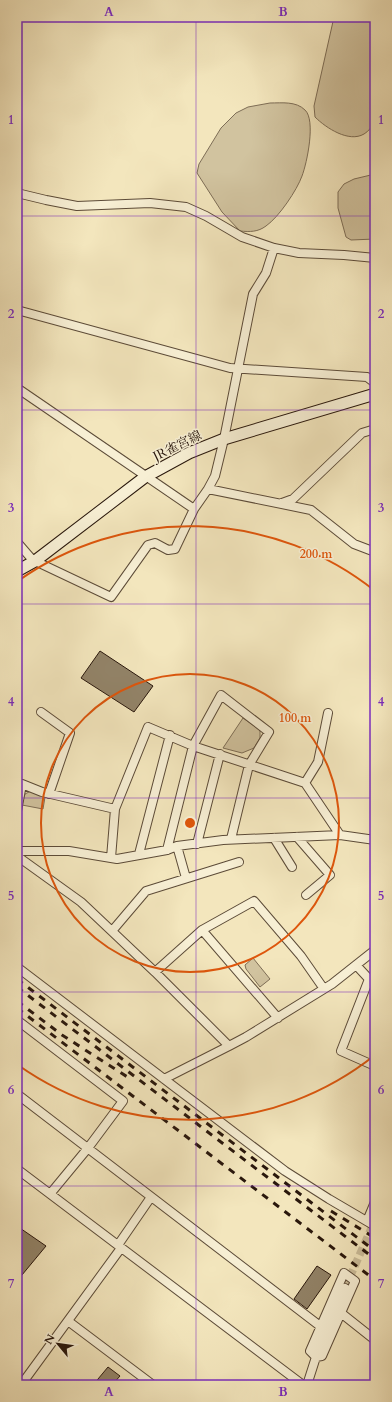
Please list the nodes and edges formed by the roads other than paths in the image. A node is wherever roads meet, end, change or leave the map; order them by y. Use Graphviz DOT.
graph roads {
  1 [pos="17,193"];
  2 [pos="274,248"];
  3 [pos="375,258"];
  4 [pos="17,310"];
  5 [pos="238,369"];
  6 [pos="375,383"];
  7 [pos="17,390"];
  8 [pos="375,394"];
  9 [pos="375,429"];
  10 [pos="224,439"];
  11 [pos="145,477"];
  12 [pos="208,489"];
  13 [pos="281,504"];
  14 [pos="194,509"];
  15 [pos="17,542"];
  16 [pos="375,552"];
  17 [pos="35,561"];
  18 [pos="17,571"];
  19 [pos="41,712"];
  20 [pos="328,713"];
  21 [pos="170,735"];
  22 [pos="193,746"];
  23 [pos="220,754"];
  24 [pos="249,765"];
  25 [pos="305,783"];
  26 [pos="49,794"];
  27 [pos="115,809"];
  28 [pos="17,811"];
  29 [pos="340,835"];
  30 [pos="297,837"];
  31 [pos="274,838"];
  32 [pos="231,839"];
  33 [pos="375,840"];
  34 [pos="197,844"];
  35 [pos="177,846"];
  36 [pos="167,850"];
  37 [pos="17,851"];
  38 [pos="139,854"];
  39 [pos="17,856"];
  40 [pos="111,858"];
  41 [pos="239,862"];
  42 [pos="292,867"];
  43 [pos="186,878"];
  44 [pos="306,895"];
  45 [pos="202,930"];
  46 [pos="112,931"];
  47 [pos="375,950"];
  48 [pos="356,965"];
  49 [pos="17,967"];
  50 [pos="155,972"];
  51 [pos="324,989"];
  52 [pos="278,1018"];
  53 [pos="17,1020"];
  54 [pos="229,1046"];
  55 [pos="375,1066"];
  56 [pos="164,1079"];
  57 [pos="17,1094"];
  58 [pos="88,1148"];
  59 [pos="17,1169"];
  60 [pos="50,1194"];
  61 [pos="151,1197"];
  62 [pos="375,1202"];
  63 [pos="371,1224"];
  64 [pos="120,1246"];
  65 [pos="345,1288"];
  66 [pos="341,1313"];
  67 [pos="68,1321"];
  68 [pos="320,1326"];
  69 [pos="375,1340"];
  70 [pos="316,1358"];
  71 [pos="307,1384"];
  72 [pos="21,1385"];
  73 [pos="153,1385"];
  1 -- 2 [label="street"];
  2 -- 3 [label="street"];
  2 -- 5 [label="street"];
  4 -- 5 [label="street"];
  5 -- 6 [label="street"];
  5 -- 10 [label="street"];
  7 -- 11 [label="street"];
  8 -- 10 [label="street, JR雀宮線"];
  9 -- 13 [label="street"];
  10 -- 11 [label="street, JR雀宮線"];
  10 -- 12 [label="street"];
  11 -- 14 [label="street"];
  11 -- 17 [label="street, JR雀宮線"];
  12 -- 13 [label="street"];
  12 -- 14 [label="street"];
  13 -- 16 [label="street"];
  14 -- 17 [label="street"];
  15 -- 17 [label="street"];
  17 -- 18 [label="street, JR雀宮線"];
  19 -- 26 [label="street"];
  20 -- 25 [label="street"];
  21 -- 22 [label="street"];
  21 -- 27 [label="street"];
  21 -- 38 [label="street"];
  22 -- 23 [label="street"];
  22 -- 24 [label="street"];
  22 -- 36 [label="street"];
  23 -- 24 [label="street"];
  23 -- 34 [label="street"];
  24 -- 25 [label="street"];
  24 -- 32 [label="street"];
  25 -- 29 [label="street"];
  26 -- 27 [label="street"];
  26 -- 28 [label="street"];
  27 -- 40 [label="street"];
  29 -- 30 [label="street"];
  29 -- 33 [label="street"];
  30 -- 31 [label="street"];
  30 -- 44 [label="street"];
  31 -- 32 [label="street"];
  31 -- 42 [label="street"];
  32 -- 34 [label="street"];
  34 -- 35 [label="street"];
  35 -- 36 [label="street"];
  35 -- 43 [label="street"];
  36 -- 38 [label="street"];
  37 -- 40 [label="street"];
  38 -- 40 [label="street"];
  39 -- 46 [label="street"];
  41 -- 43 [label="street"];
  43 -- 46 [label="street"];
  45 -- 50 [label="street"];
  45 -- 51 [label="street"];
  45 -- 52 [label="street"];
  46 -- 50 [label="street"];
  47 -- 48 [label="street"];
  48 -- 51 [label="street"];
  48 -- 55 [label="street"];
  49 -- 56 [label="street"];
  50 -- 54 [label="street"];
  51 -- 52 [label="street"];
  52 -- 54 [label="street"];
  53 -- 58 [label="street"];
  54 -- 56 [label="street"];
  56 -- 63 [label="street"];
  57 -- 58 [label="street"];
  58 -- 60 [label="street"];
  58 -- 61 [label="street"];
  59 -- 60 [label="street"];
  60 -- 64 [label="street"];
  61 -- 64 [label="street"];
  61 -- 68 [label="street"];
  62 -- 63 [label="street"];
  64 -- 67 [label="street"];
  64 -- 71 [label="street"];
  65 -- 70 [label="street"];
  66 -- 68 [label="street"];
  66 -- 69 [label="street"];
  66 -- 70 [label="street"];
  67 -- 72 [label="street"];
  67 -- 73 [label="street"];
  68 -- 70 [label="street"];
  70 -- 71 [label="street"];
}
